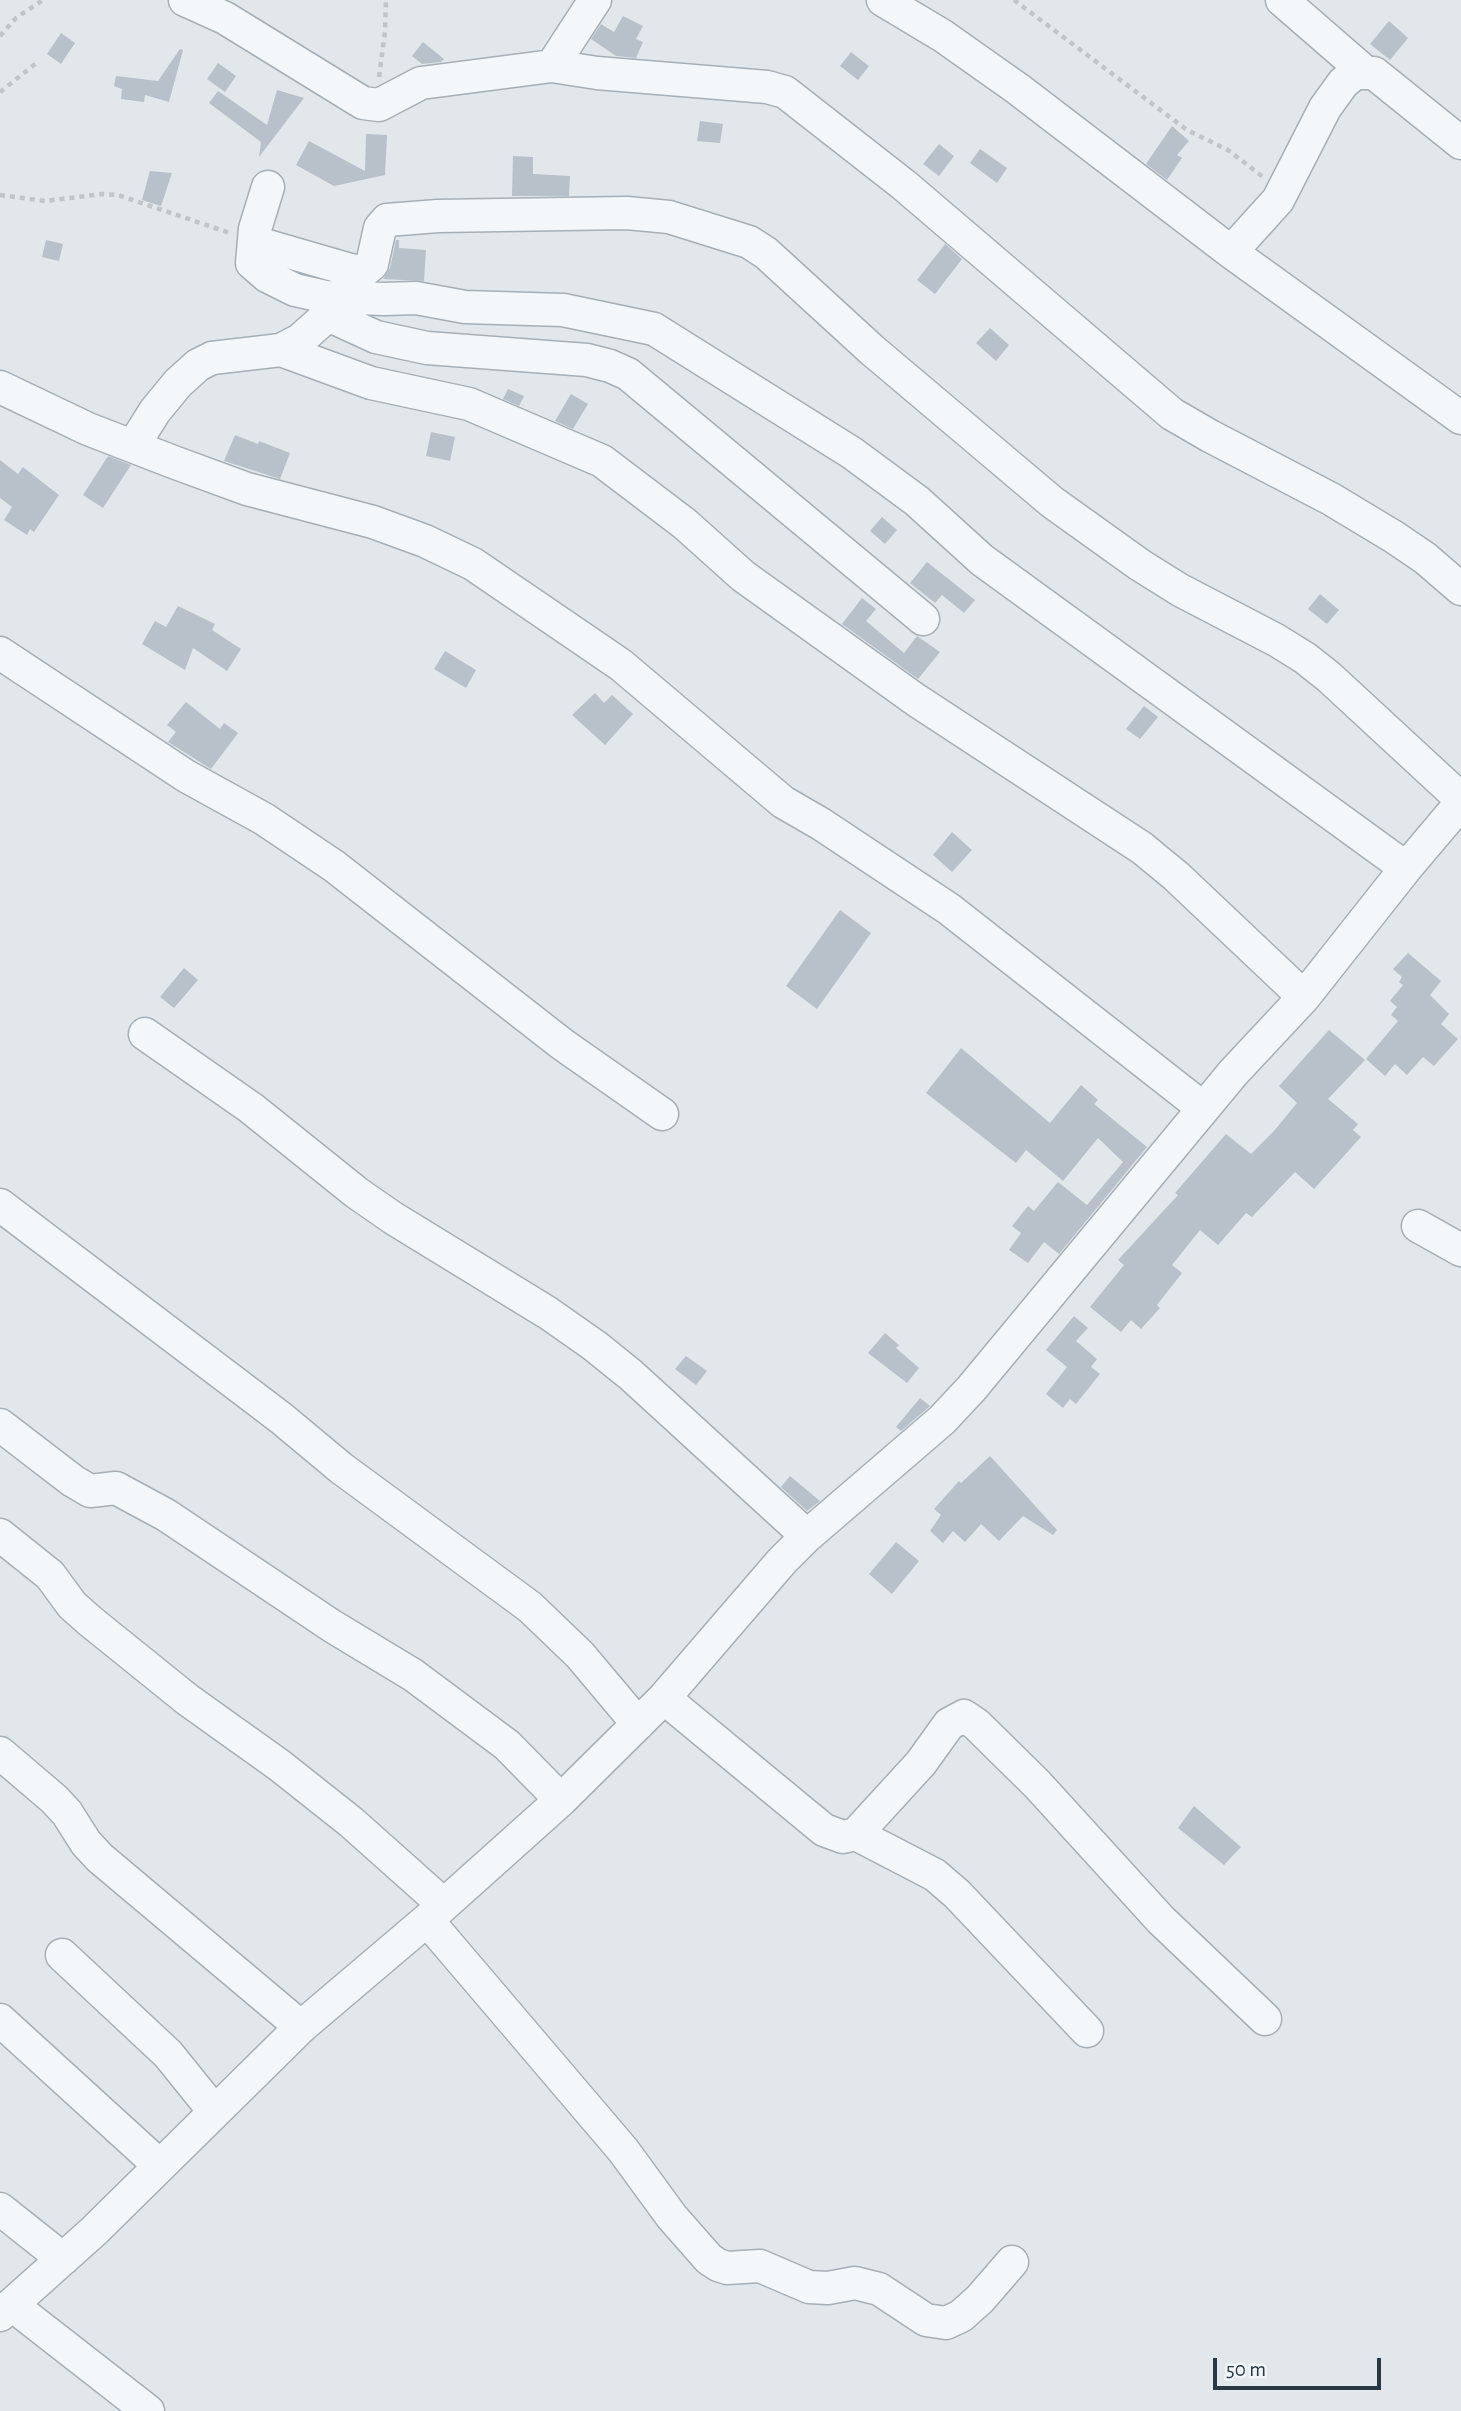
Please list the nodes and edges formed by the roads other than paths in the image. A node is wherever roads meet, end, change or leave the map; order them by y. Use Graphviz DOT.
graph roads {
  1 [pos="185,0"];
  2 [pos="595,0"];
  3 [pos="883,0"];
  4 [pos="1282,0"];
  5 [pos="552,66"];
  6 [pos="1365,72"];
  7 [pos="1461,143"];
  8 [pos="268,187"];
  9 [pos="254,242"];
  10 [pos="1231,252"];
  11 [pos="333,306"];
  12 [pos="281,350"];
  13 [pos="0,387"];
  14 [pos="1461,418"];
  15 [pos="133,446"];
  16 [pos="1461,589"];
  17 [pos="923,619"];
  18 [pos="0,653"];
  19 [pos="1461,801"];
  20 [pos="1406,868"];
  21 [pos="1304,997"];
  22 [pos="145,1034"];
  23 [pos="1203,1108"];
  24 [pos="662,1114"];
  25 [pos="0,1205"];
  26 [pos="1418,1227"];
  27 [pos="1461,1250"];
  28 [pos="0,1425"];
  29 [pos="0,1535"];
  30 [pos="807,1536"];
  31 [pos="664,1698"];
  32 [pos="638,1724"];
  33 [pos="0,1753"];
  34 [pos="561,1800"];
  35 [pos="856,1833"];
  36 [pos="435,1912"];
  37 [pos="62,1955"];
  38 [pos="1265,2019"];
  39 [pos="0,2020"];
  40 [pos="301,2027"];
  41 [pos="1087,2031"];
  42 [pos="214,2111"];
  43 [pos="160,2166"];
  44 [pos="0,2209"];
  45 [pos="63,2259"];
  46 [pos="1012,2262"];
  47 [pos="6,2310"];
  48 [pos="148,2411"];
  1 -- 5 [label="street"];
  2 -- 5 [label="street"];
  3 -- 10 [label="street"];
  4 -- 6 [label="street"];
  5 -- 16 [label="street"];
  6 -- 7 [label="street"];
  6 -- 10 [label="street"];
  8 -- 9 [label="street"];
  9 -- 11 [label="street"];
  9 -- 19 [label="street"];
  10 -- 14 [label="street"];
  11 -- 12 [label="street"];
  11 -- 17 [label="street"];
  11 -- 20 [label="street"];
  12 -- 15 [label="street"];
  12 -- 21 [label="street"];
  13 -- 15 [label="street"];
  15 -- 23 [label="street"];
  18 -- 24 [label="street"];
  19 -- 20 [label="street"];
  20 -- 21 [label="street"];
  21 -- 23 [label="street"];
  22 -- 30 [label="street"];
  23 -- 30 [label="street"];
  25 -- 32 [label="street"];
  26 -- 27 [label="street"];
  28 -- 34 [label="street"];
  29 -- 36 [label="street"];
  30 -- 31 [label="street"];
  31 -- 32 [label="street"];
  31 -- 35 [label="street"];
  32 -- 34 [label="street"];
  33 -- 40 [label="street"];
  34 -- 36 [label="street"];
  35 -- 38 [label="street"];
  35 -- 41 [label="street"];
  36 -- 40 [label="street"];
  36 -- 46 [label="street"];
  37 -- 42 [label="street"];
  39 -- 43 [label="street"];
  40 -- 42 [label="street"];
  42 -- 43 [label="street"];
  43 -- 45 [label="street"];
  44 -- 45 [label="street"];
  45 -- 47 [label="street"];
  47 -- 48 [label="street"];
}
